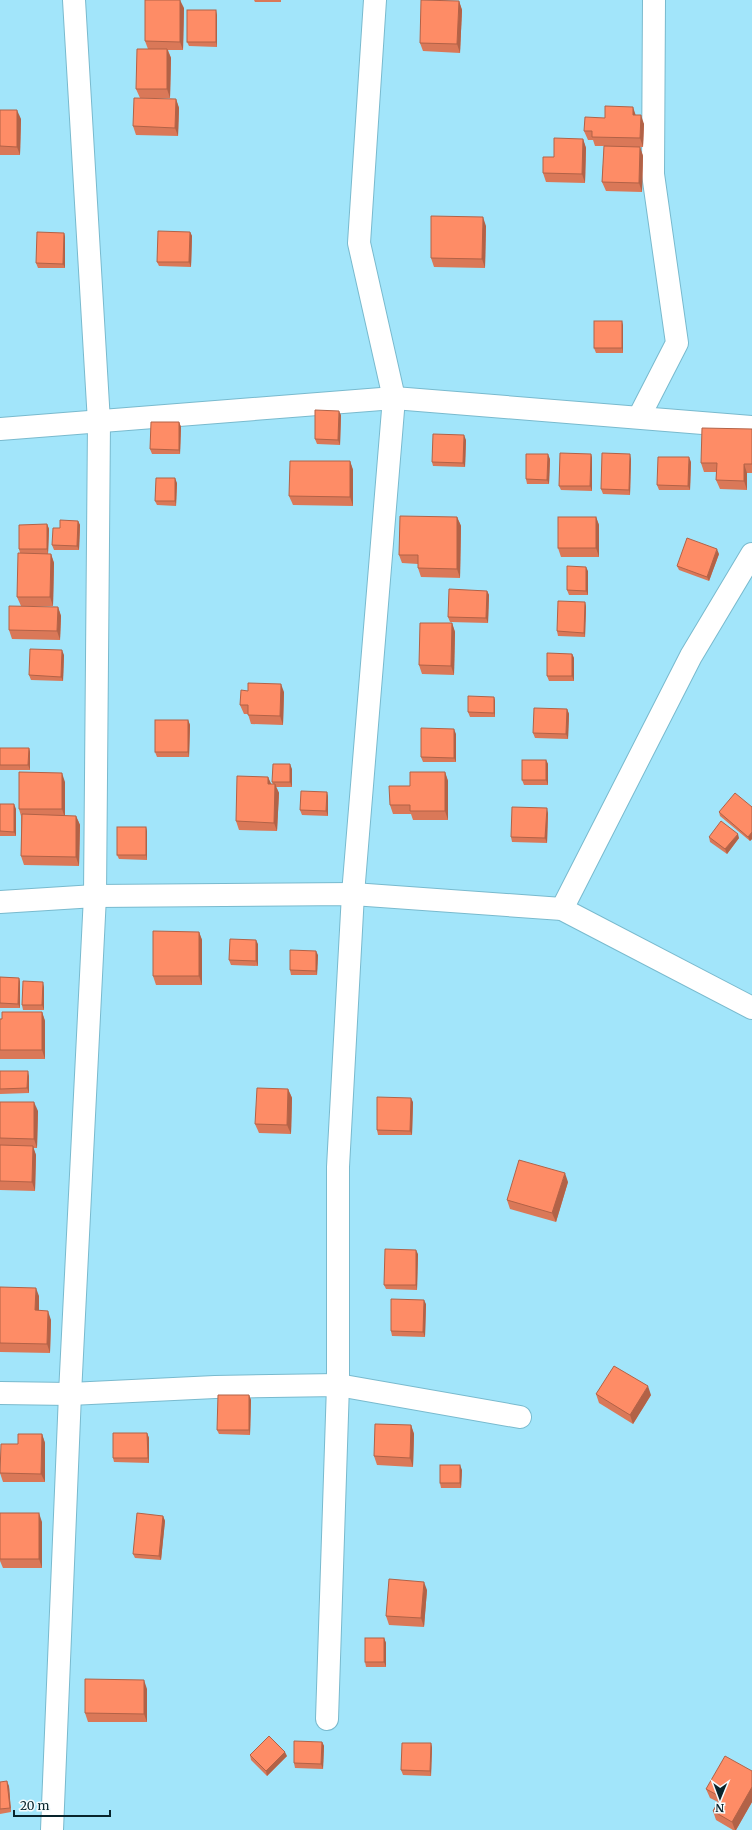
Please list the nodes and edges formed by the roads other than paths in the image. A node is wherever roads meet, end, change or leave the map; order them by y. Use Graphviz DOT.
graph roads {
  1 [pos="74,0"];
  2 [pos="375,0"];
  3 [pos="654,0"];
  4 [pos="394,398"];
  5 [pos="639,417"];
  6 [pos="99,422"];
  7 [pos="752,427"];
  8 [pos="0,429"];
  9 [pos="751,560"];
  10 [pos="352,894"];
  11 [pos="95,896"];
  12 [pos="0,902"];
  13 [pos="562,909"];
  14 [pos="752,1008"];
  15 [pos="338,1384"];
  16 [pos="0,1393"];
  17 [pos="70,1394"];
  18 [pos="520,1417"];
  19 [pos="327,1719"];
  20 [pos="52,1830"];
  1 -- 6 [label="street"];
  2 -- 4 [label="street"];
  3 -- 5 [label="street"];
  4 -- 5 [label="street"];
  4 -- 6 [label="street"];
  4 -- 10 [label="street"];
  5 -- 7 [label="street"];
  6 -- 8 [label="street"];
  6 -- 11 [label="street"];
  9 -- 13 [label="street"];
  10 -- 11 [label="street"];
  10 -- 13 [label="street"];
  10 -- 15 [label="street"];
  11 -- 12 [label="street"];
  11 -- 17 [label="street"];
  13 -- 14 [label="street"];
  15 -- 17 [label="street"];
  15 -- 18 [label="street"];
  15 -- 19 [label="street"];
  16 -- 17 [label="street"];
  17 -- 20 [label="street"];
}
